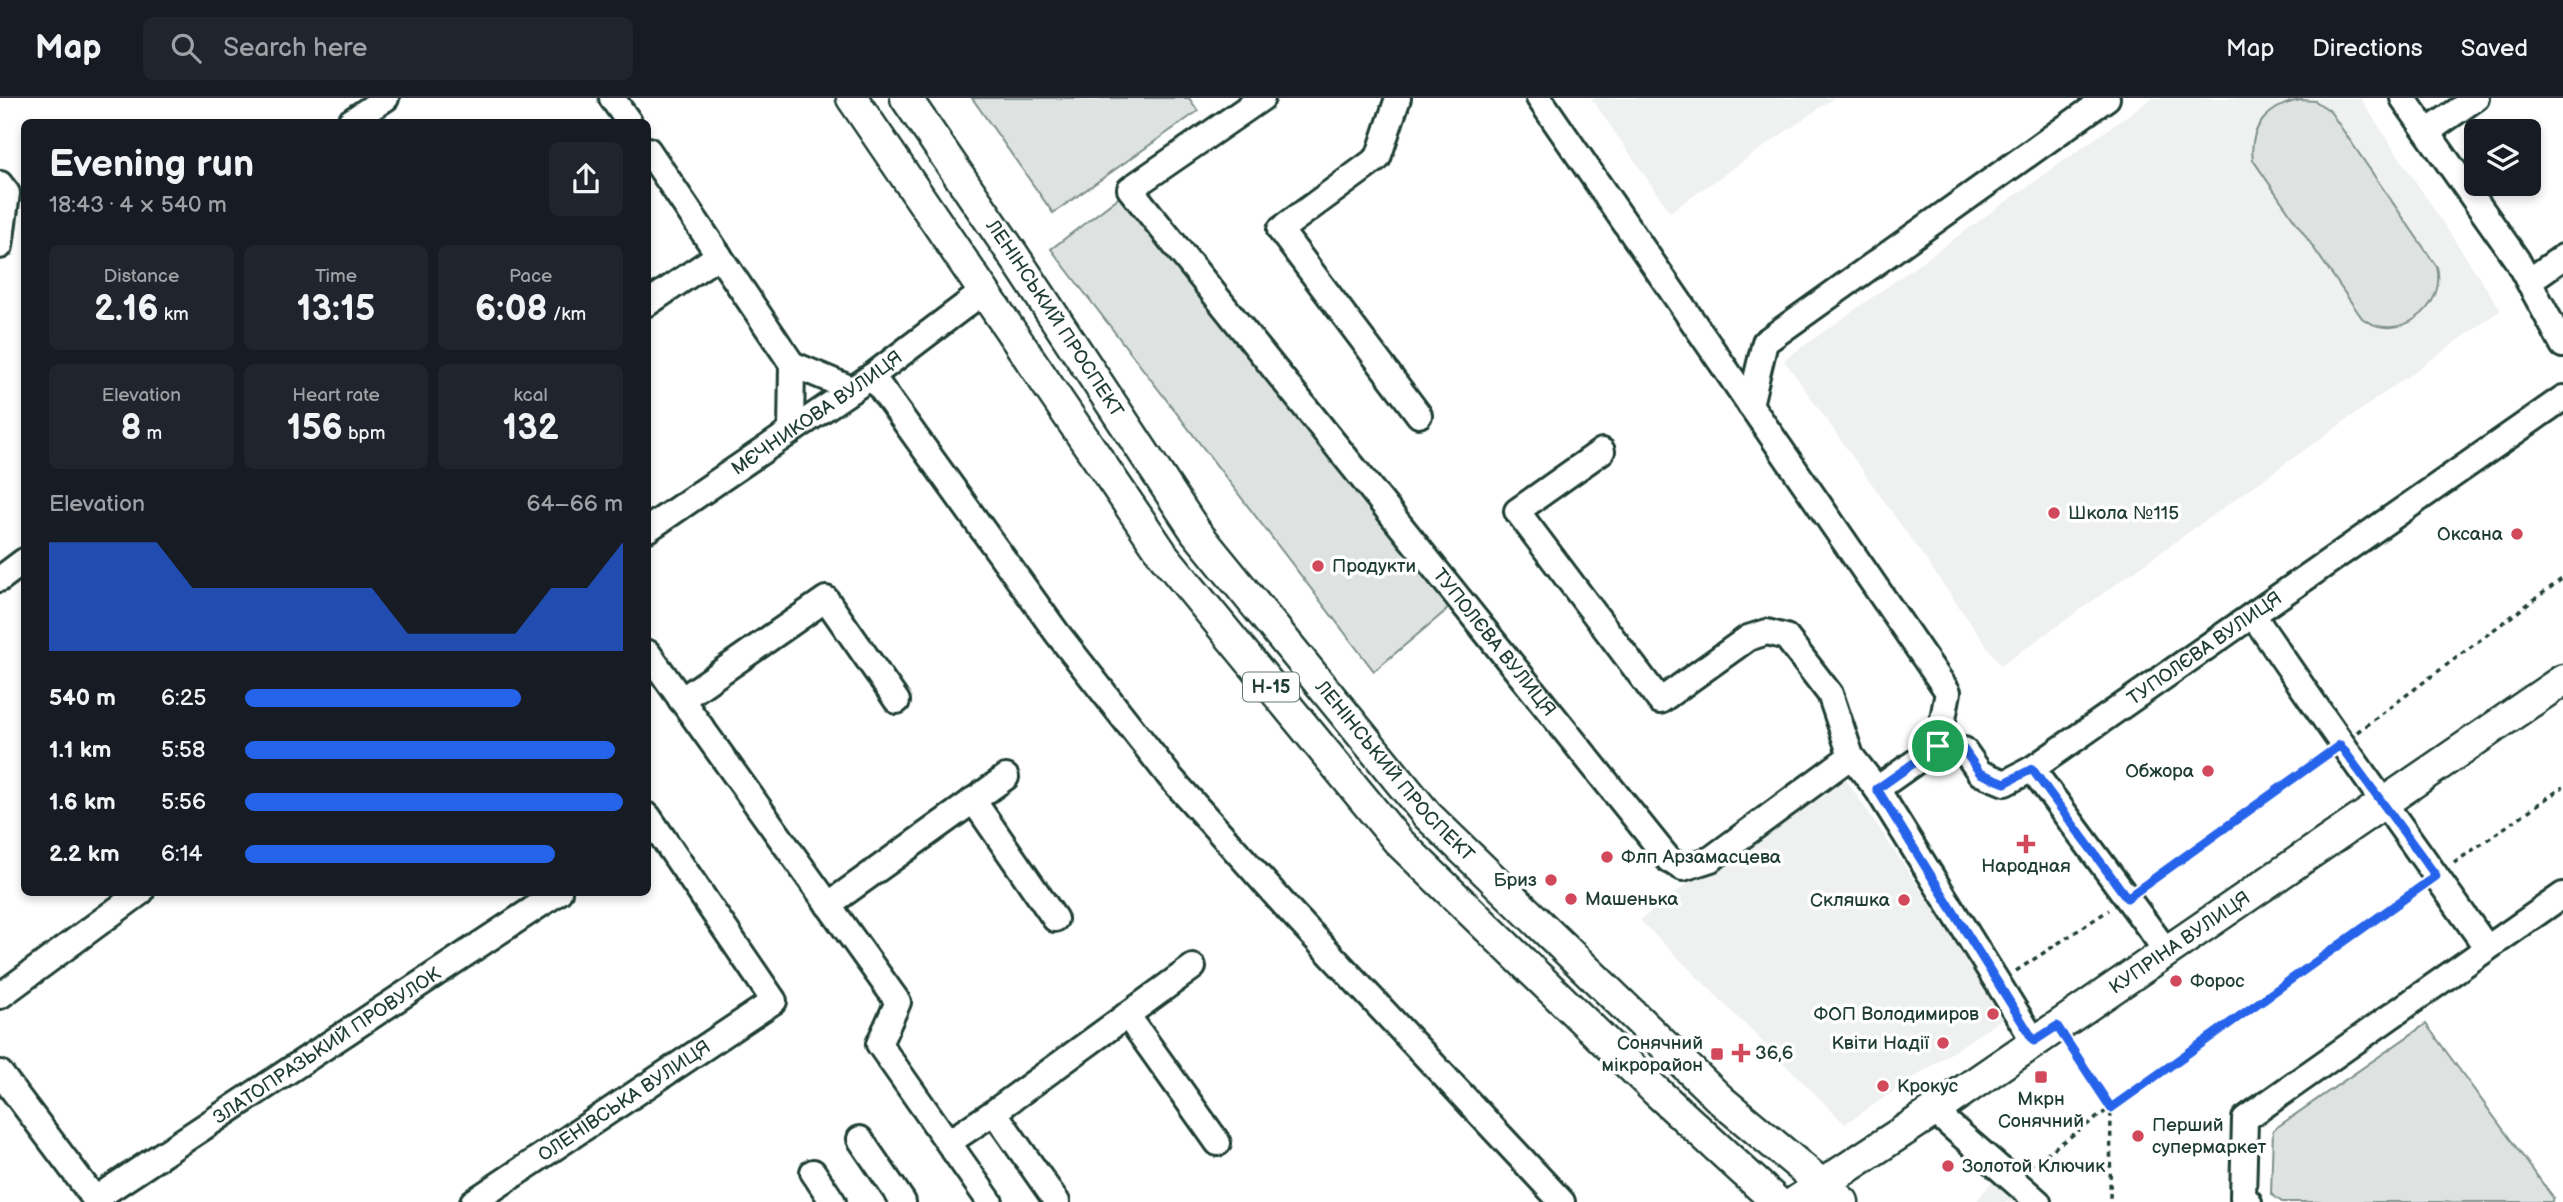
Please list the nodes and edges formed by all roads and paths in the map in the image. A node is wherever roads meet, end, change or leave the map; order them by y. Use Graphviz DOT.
graph roads {
  1 [pos="612,98"];
  2 [pos="852,98"];
  3 [pos="906,98"];
  4 [pos="1262,98"];
  5 [pos="1398,98"];
  6 [pos="1539,98"];
  7 [pos="2107,98"];
  8 [pos="2403,98"];
  9 [pos="2476,98"];
  10 [pos="385,108"];
  11 [pos="358,119"];
  12 [pos="627,119"];
  13 [pos="2427,132"];
  14 [pos="651,154"];
  15 [pos="0,184"];
  16 [pos="0,246"];
  17 [pos="719,255"];
  18 [pos="2563,257"];
  19 [pos="2529,281"];
  20 [pos="984,291"];
  21 [pos="651,301"];
  22 [pos="2563,345"];
  23 [pos="792,364"];
  24 [pos="862,382"];
  25 [pos="2563,398"];
  26 [pos="1750,405"];
  27 [pos="1419,415"];
  28 [pos="791,431"];
  29 [pos="1602,451"];
  30 [pos="651,527"];
  31 [pos="21,563"];
  32 [pos="2563,578"];
  33 [pos="0,579"];
  34 [pos="2253,615"];
  35 [pos="651,657"];
  36 [pos="2563,680"];
  37 [pos="681,700"];
  38 [pos="897,701"];
  39 [pos="2340,745"];
  40 [pos="1938,746"];
  41 [pos="1851,756"];
  42 [pos="2032,769"];
  43 [pos="1006,777"];
  44 [pos="2563,787"];
  45 [pos="1877,789"];
  46 [pos="973,800"];
  47 [pos="2384,802"];
  48 [pos="651,827"];
  49 [pos="2436,876"];
  50 [pos="2563,895"];
  51 [pos="136,896"];
  52 [pos="553,896"];
  53 [pos="2127,898"];
  54 [pos="828,905"];
  55 [pos="1055,919"];
  56 [pos="2487,948"];
  57 [pos="2167,952"];
  58 [pos="1193,967"];
  59 [pos="1999,983"];
  60 [pos="0,996"];
  61 [pos="1127,1015"];
  62 [pos="2045,1033"];
  63 [pos="0,1073"];
  64 [pos="2111,1108"];
  65 [pos="1934,1111"];
  66 [pos="994,1112"];
  67 [pos="860,1139"];
  68 [pos="949,1142"];
  69 [pos="1218,1143"];
  70 [pos="813,1172"];
  71 [pos="2010,1179"];
  72 [pos="1833,1194"];
  73 [pos="96,1201"];
  74 [pos="473,1202"];
  75 [pos="833,1202"];
  76 [pos="903,1202"];
  77 [pos="990,1202"];
  78 [pos="1057,1202"];
  79 [pos="1562,1202"];
  80 [pos="1777,1202"];
  81 [pos="1794,1202"];
  82 [pos="2038,1202"];
  83 [pos="2110,1202"];
  84 [pos="2249,1202"];
  1 -- 12 [label="street"];
  2 -- 20 [label="main road, ЛЕНІНСЬКИЙ ПРОСПЕКТ / Н-15"];
  3 -- 72 [label="main road, ЛЕНІНСЬКИЙ ПРОСПЕКТ / Н-15"];
  4 -- 41 [label="street, ТУПОЛЄВА ВУЛИЦЯ"];
  5 -- 27 [label="street"];
  6 -- 26 [label="street"];
  7 -- 26 [label="street"];
  8 -- 13 [label="street"];
  9 -- 13 [label="street"];
  10 -- 11 [label="street"];
  13 -- 19 [label="street"];
  14 -- 17 [label="street"];
  15 -- 16 [label="street"];
  17 -- 21 [label="street"];
  17 -- 23 [label="street"];
  18 -- 19 [label="street"];
  19 -- 22 [label="street"];
  20 -- 24 [label="street, МЄЧНИКОВА ВУЛИЦЯ"];
  20 -- 80 [label="main road, ЛЕНІНСЬКИЙ ПРОСПЕКТ / Н-15"];
  23 -- 24 [label="street"];
  23 -- 28 [label="street"];
  24 -- 28 [label="street, МЄЧНИКОВА ВУЛИЦЯ"];
  24 -- 79 [label="street"];
  25 -- 34 [label="street, ТУПОЛЄВА ВУЛИЦЯ"];
  26 -- 40 [label="street"];
  28 -- 30 [label="street, МЄЧНИКОВА ВУЛИЦЯ"];
  29 -- 41 [label="street"];
  31 -- 33 [label="street"];
  32 -- 39 [label="path"];
  34 -- 39 [label="street"];
  34 -- 42 [label="street, ТУПОЛЄВА ВУЛИЦЯ"];
  35 -- 37 [label="street"];
  36 -- 47 [label="main road, КУПРІНА ВУЛИЦЯ"];
  37 -- 38 [label="street"];
  37 -- 54 [label="street"];
  39 -- 47 [label="street"];
  39 -- 53 [label="path"];
  40 -- 42 [label="street, ТУПОЛЄВА ВУЛИЦЯ"];
  40 -- 45 [label="street"];
  41 -- 45 [label="street"];
  42 -- 53 [label="street"];
  43 -- 46 [label="street"];
  44 -- 49 [label="path"];
  45 -- 59 [label="street"];
  46 -- 54 [label="street"];
  46 -- 55 [label="street"];
  47 -- 49 [label="street"];
  47 -- 57 [label="main road, КУПРІНА ВУЛИЦЯ"];
  48 -- 74 [label="street, ОЛЕНІВСЬКА ВУЛИЦЯ"];
  49 -- 56 [label="street"];
  49 -- 64 [label="path"];
  50 -- 56 [label="street"];
  51 -- 60 [label="street"];
  52 -- 73 [label="street, ЗЛАТОПРАЗЬКИЙ ПРОВУЛОК"];
  53 -- 57 [label="street"];
  53 -- 59 [label="path"];
  54 -- 68 [label="street"];
  56 -- 84 [label="street"];
  57 -- 62 [label="main road, КУПРІНА ВУЛИЦЯ"];
  58 -- 61 [label="street"];
  59 -- 62 [label="street"];
  61 -- 66 [label="street"];
  61 -- 69 [label="street"];
  62 -- 64 [label="path"];
  62 -- 65 [label="main road, КУПРІНА ВУЛИЦЯ"];
  63 -- 73 [label="street"];
  64 -- 71 [label="path"];
  64 -- 83 [label="path"];
  65 -- 71 [label="street"];
  65 -- 72 [label="main road, КУПРІНА ВУЛИЦЯ"];
  66 -- 68 [label="street"];
  66 -- 78 [label="street"];
  67 -- 76 [label="street"];
  68 -- 77 [label="street"];
  70 -- 75 [label="street"];
  71 -- 82 [label="street"];
  72 -- 81 [label="main road, КУПРІНА ВУЛИЦЯ"];
}
